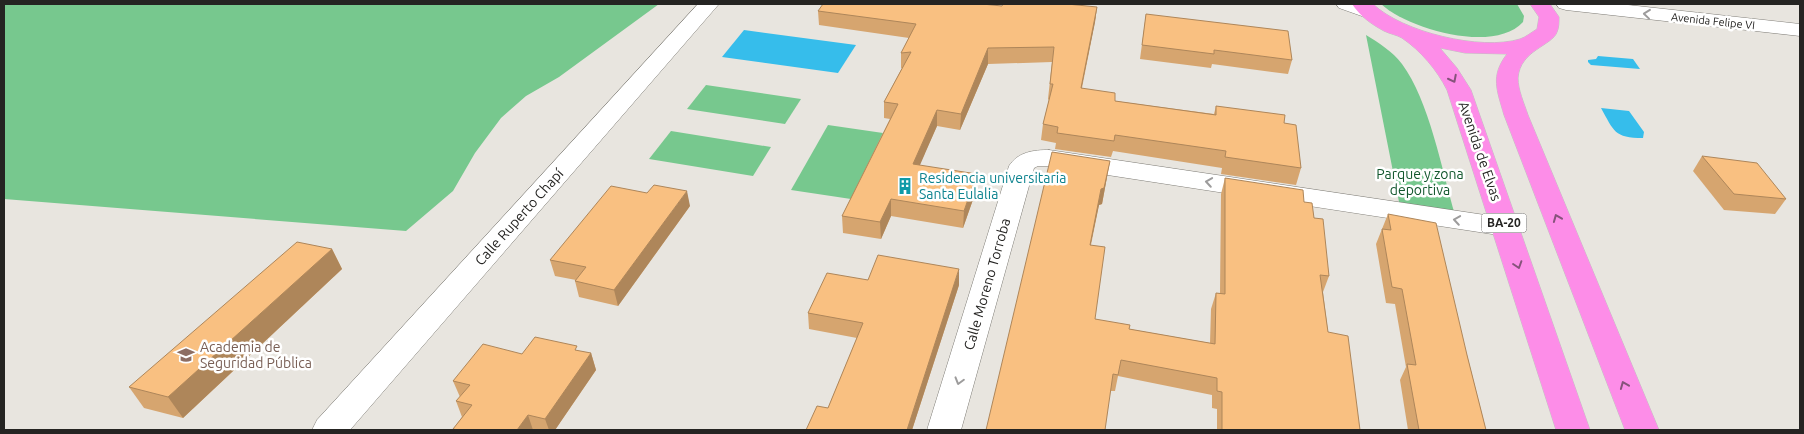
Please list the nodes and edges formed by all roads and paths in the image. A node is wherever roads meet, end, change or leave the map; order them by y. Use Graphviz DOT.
graph roads {
  1 [pos="709,4"];
  2 [pos="1346,4"];
  3 [pos="1540,4"];
  4 [pos="1566,4"];
  5 [pos="1368,9"];
  6 [pos="1800,30"];
  7 [pos="1407,32"];
  8 [pos="1528,44"];
  9 [pos="1505,227"];
  10 [pos="329,430"];
  11 [pos="944,430"];
  12 [pos="1573,430"];
  13 [pos="1642,430"];
  1 -- 10 [label="street, Calle Ruperto Chapí"];
  2 -- 5 [label="street"];
  3 -- 8 [label="highway"];
  6 -- 4 [label="street, Avenida Felipe VI, one-way"];
  5 -- 7 [label="highway"];
  7 -- 8 [label="highway"];
  7 -- 9 [label="highway, Avenida de Elvas / BA-20, one-way"];
  13 -- 8 [label="highway, one-way"];
  9 -- 11 [label="street, Calle Moreno Torroba, one-way"];
  9 -- 12 [label="highway, Avenida de Elvas / BA-20, one-way"];
}
